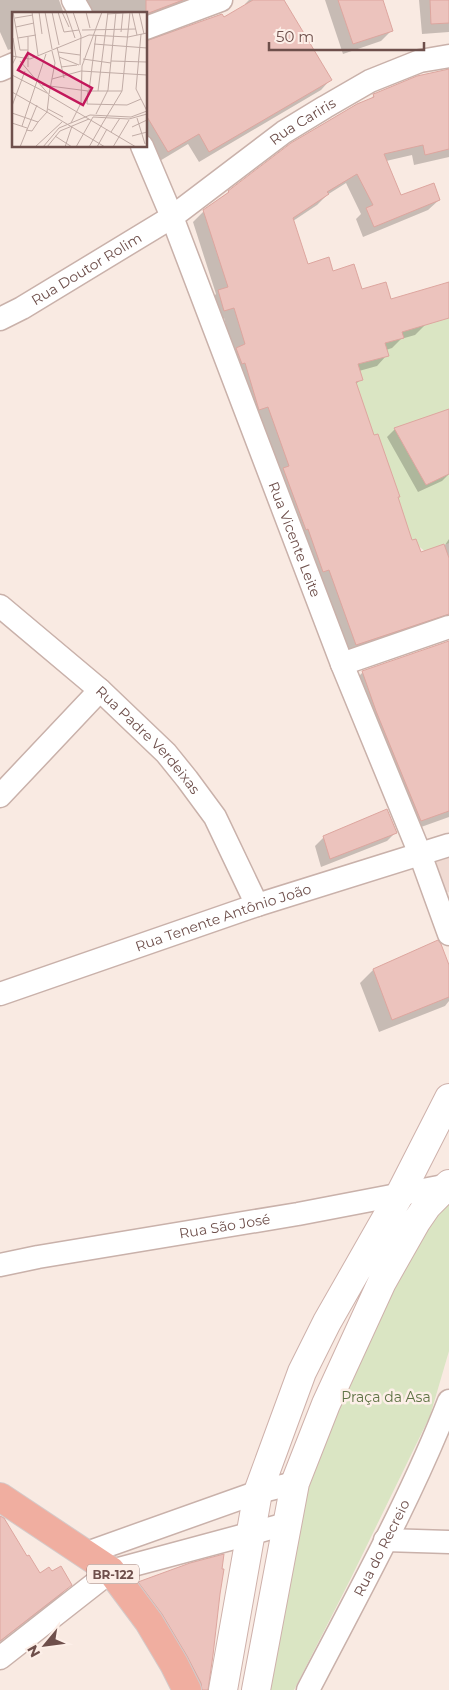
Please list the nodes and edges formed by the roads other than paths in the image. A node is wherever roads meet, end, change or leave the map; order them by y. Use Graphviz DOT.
graph roads {
  1 [pos="73,0"];
  2 [pos="221,0"];
  3 [pos="80,12"];
  4 [pos="148,27"];
  5 [pos="449,56"];
  6 [pos="12,65"];
  7 [pos="0,70"];
  8 [pos="143,148"];
  9 [pos="172,217"];
  10 [pos="0,319"];
  11 [pos="0,606"];
  12 [pos="449,627"];
  13 [pos="342,664"];
  14 [pos="100,690"];
  15 [pos="0,796"];
  16 [pos="449,845"];
  17 [pos="420,854"];
  18 [pos="258,905"];
  19 [pos="449,934"];
  20 [pos="0,994"];
  21 [pos="449,1098"];
  22 [pos="449,1185"];
  23 [pos="400,1194"];
  24 [pos="0,1266"];
  25 [pos="449,1401"];
  26 [pos="295,1483"];
  27 [pos="258,1492"];
  28 [pos="0,1497"];
  29 [pos="286,1524"];
  30 [pos="250,1534"];
  31 [pos="386,1540"];
  32 [pos="449,1542"];
  33 [pos="84,1554"];
  34 [pos="111,1571"];
  35 [pos="0,1658"];
  36 [pos="187,1690"];
  37 [pos="222,1690"];
  38 [pos="256,1690"];
  39 [pos="308,1690"];
  1 -- 3 [label="street"];
  2 -- 4 [label="street"];
  5 -- 9 [label="street, Rua Cariris"];
  6 -- 7 [label="street"];
  8 -- 9 [label="street, Rua Vicente Leite"];
  9 -- 10 [label="street, Rua Doutor Rolim"];
  9 -- 13 [label="street, Rua Vicente Leite"];
  11 -- 14 [label="street, Rua Padre Verdeixas"];
  12 -- 13 [label="street"];
  13 -- 17 [label="street, Rua Vicente Leite"];
  14 -- 15 [label="street"];
  14 -- 18 [label="street, Rua Padre Verdeixas"];
  16 -- 17 [label="street, Rua Tenente Antônio João"];
  17 -- 18 [label="street, Rua Tenente Antônio João"];
  17 -- 19 [label="street, Rua Vicente Leite"];
  18 -- 20 [label="street, Rua Tenente Antônio João"];
  21 -- 23 [label="main road"];
  22 -- 23 [label="street, Rua São José"];
  22 -- 26 [label="main road"];
  23 -- 24 [label="street, Rua São José"];
  23 -- 27 [label="main road"];
  25 -- 31 [label="street, Rua do Recreio"];
  26 -- 27 [label="street"];
  26 -- 29 [label="main road"];
  27 -- 30 [label="main road"];
  27 -- 33 [label="street"];
  28 -- 33 [label="highway, BR-122"];
  29 -- 30 [label="street"];
  29 -- 38 [label="main road"];
  30 -- 34 [label="street"];
  30 -- 37 [label="main road"];
  31 -- 32 [label="street"];
  31 -- 39 [label="street, Rua do Recreio"];
  33 -- 34 [label="highway, BR-122"];
  34 -- 35 [label="street"];
  34 -- 36 [label="highway, BR-122"];
}
